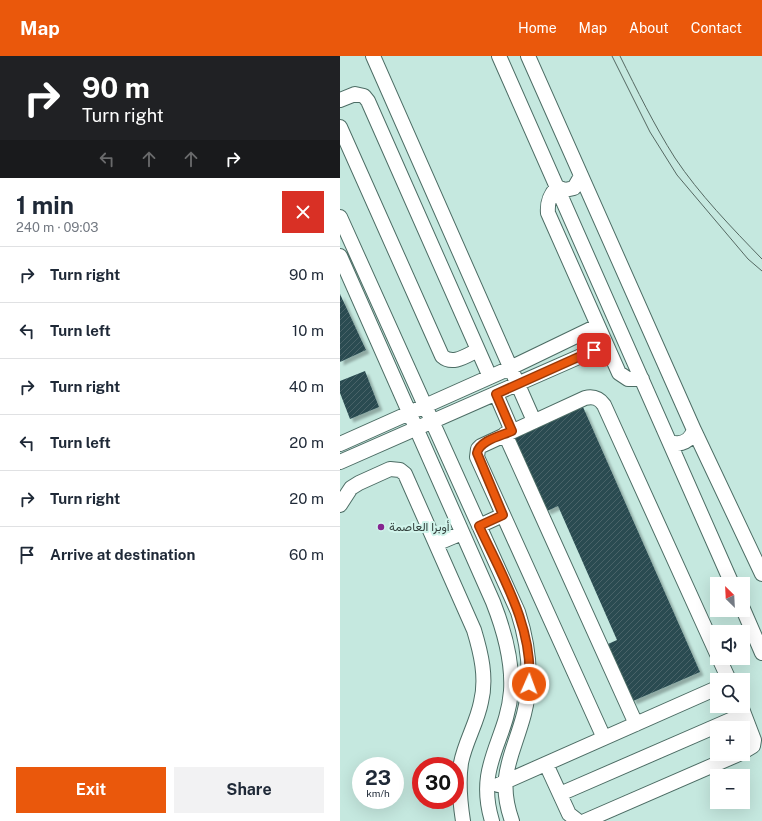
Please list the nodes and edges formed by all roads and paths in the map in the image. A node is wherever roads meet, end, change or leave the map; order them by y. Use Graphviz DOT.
graph roads {
  1 [pos="373,56"];
  2 [pos="499,56"];
  3 [pos="528,56"];
  4 [pos="340,100"];
  5 [pos="340,127"];
  6 [pos="581,176"];
  7 [pos="557,187"];
  8 [pos="340,217"];
  9 [pos="340,256"];
  10 [pos="597,326"];
  11 [pos="606,345"];
  12 [pos="478,350"];
  13 [pos="510,368"];
  14 [pos="490,377"];
  15 [pos="642,379"];
  16 [pos="517,384"];
  17 [pos="496,394"];
  18 [pos="425,406"];
  19 [pos="409,413"];
  20 [pos="432,421"];
  21 [pos="534,421"];
  22 [pos="416,429"];
  23 [pos="694,430"];
  24 [pos="508,432"];
  25 [pos="670,442"];
  26 [pos="340,444"];
  27 [pos="340,462"];
  28 [pos="340,505"];
  29 [pos="503,515"];
  30 [pos="479,526"];
  31 [pos="462,533"];
  32 [pos="436,544"];
  33 [pos="762,574"];
  34 [pos="729,577"];
  35 [pos="746,617"];
  36 [pos="710,639"];
  37 [pos="762,653"];
  38 [pos="710,691"];
  39 [pos="736,713"];
  40 [pos="636,724"];
  41 [pos="750,730"];
  42 [pos="604,738"];
  43 [pos="750,748"];
  44 [pos="723,761"];
  45 [pos="546,764"];
  46 [pos="505,782"];
  47 [pos="487,790"];
  48 [pos="560,794"];
  49 [pos="463,821"];
  50 [pos="492,821"];
  51 [pos="512,821"];
  52 [pos="578,821"];
  53 [pos="585,821"];
  1 -- 13 [label="street"];
  2 -- 7 [label="street"];
  3 -- 6 [label="street"];
  4 -- 12 [label="street"];
  5 -- 12 [label="street"];
  6 -- 7 [label="street"];
  6 -- 23 [label="street"];
  7 -- 10 [label="street"];
  7 -- 15 [label="street"];
  8 -- 18 [label="street"];
  9 -- 19 [label="street"];
  10 -- 11 [label="street"];
  10 -- 13 [label="street"];
  11 -- 15 [label="street"];
  11 -- 16 [label="street"];
  12 -- 14 [label="street"];
  13 -- 14 [label="street"];
  13 -- 16 [label="street"];
  14 -- 18 [label="street"];
  15 -- 25 [label="street"];
  16 -- 17 [label="street"];
  16 -- 21 [label="street"];
  17 -- 20 [label="street"];
  17 -- 24 [label="street"];
  18 -- 19 [label="street"];
  18 -- 20 [label="street"];
  19 -- 22 [label="street"];
  19 -- 26 [label="street"];
  20 -- 22 [label="street"];
  20 -- 30 [label="street"];
  21 -- 24 [label="street"];
  21 -- 36 [label="street"];
  22 -- 27 [label="street"];
  22 -- 31 [label="street"];
  23 -- 25 [label="street"];
  23 -- 33 [label="street"];
  24 -- 29 [label="street"];
  24 -- 40 [label="street"];
  25 -- 34 [label="street"];
  28 -- 32 [label="street"];
  29 -- 30 [label="street"];
  29 -- 42 [label="street"];
  30 -- 46 [label="street"];
  31 -- 32 [label="street"];
  31 -- 47 [label="street"];
  32 -- 49 [label="street"];
  35 -- 37 [label="street"];
  38 -- 40 [label="street"];
  39 -- 48 [label="street"];
  40 -- 42 [label="street"];
  41 -- 43 [label="street"];
  42 -- 45 [label="street"];
  44 -- 53 [label="street"];
  45 -- 46 [label="street"];
  45 -- 48 [label="street"];
  46 -- 47 [label="street"];
  46 -- 51 [label="street"];
  47 -- 50 [label="street"];
  48 -- 52 [label="street"];
}
